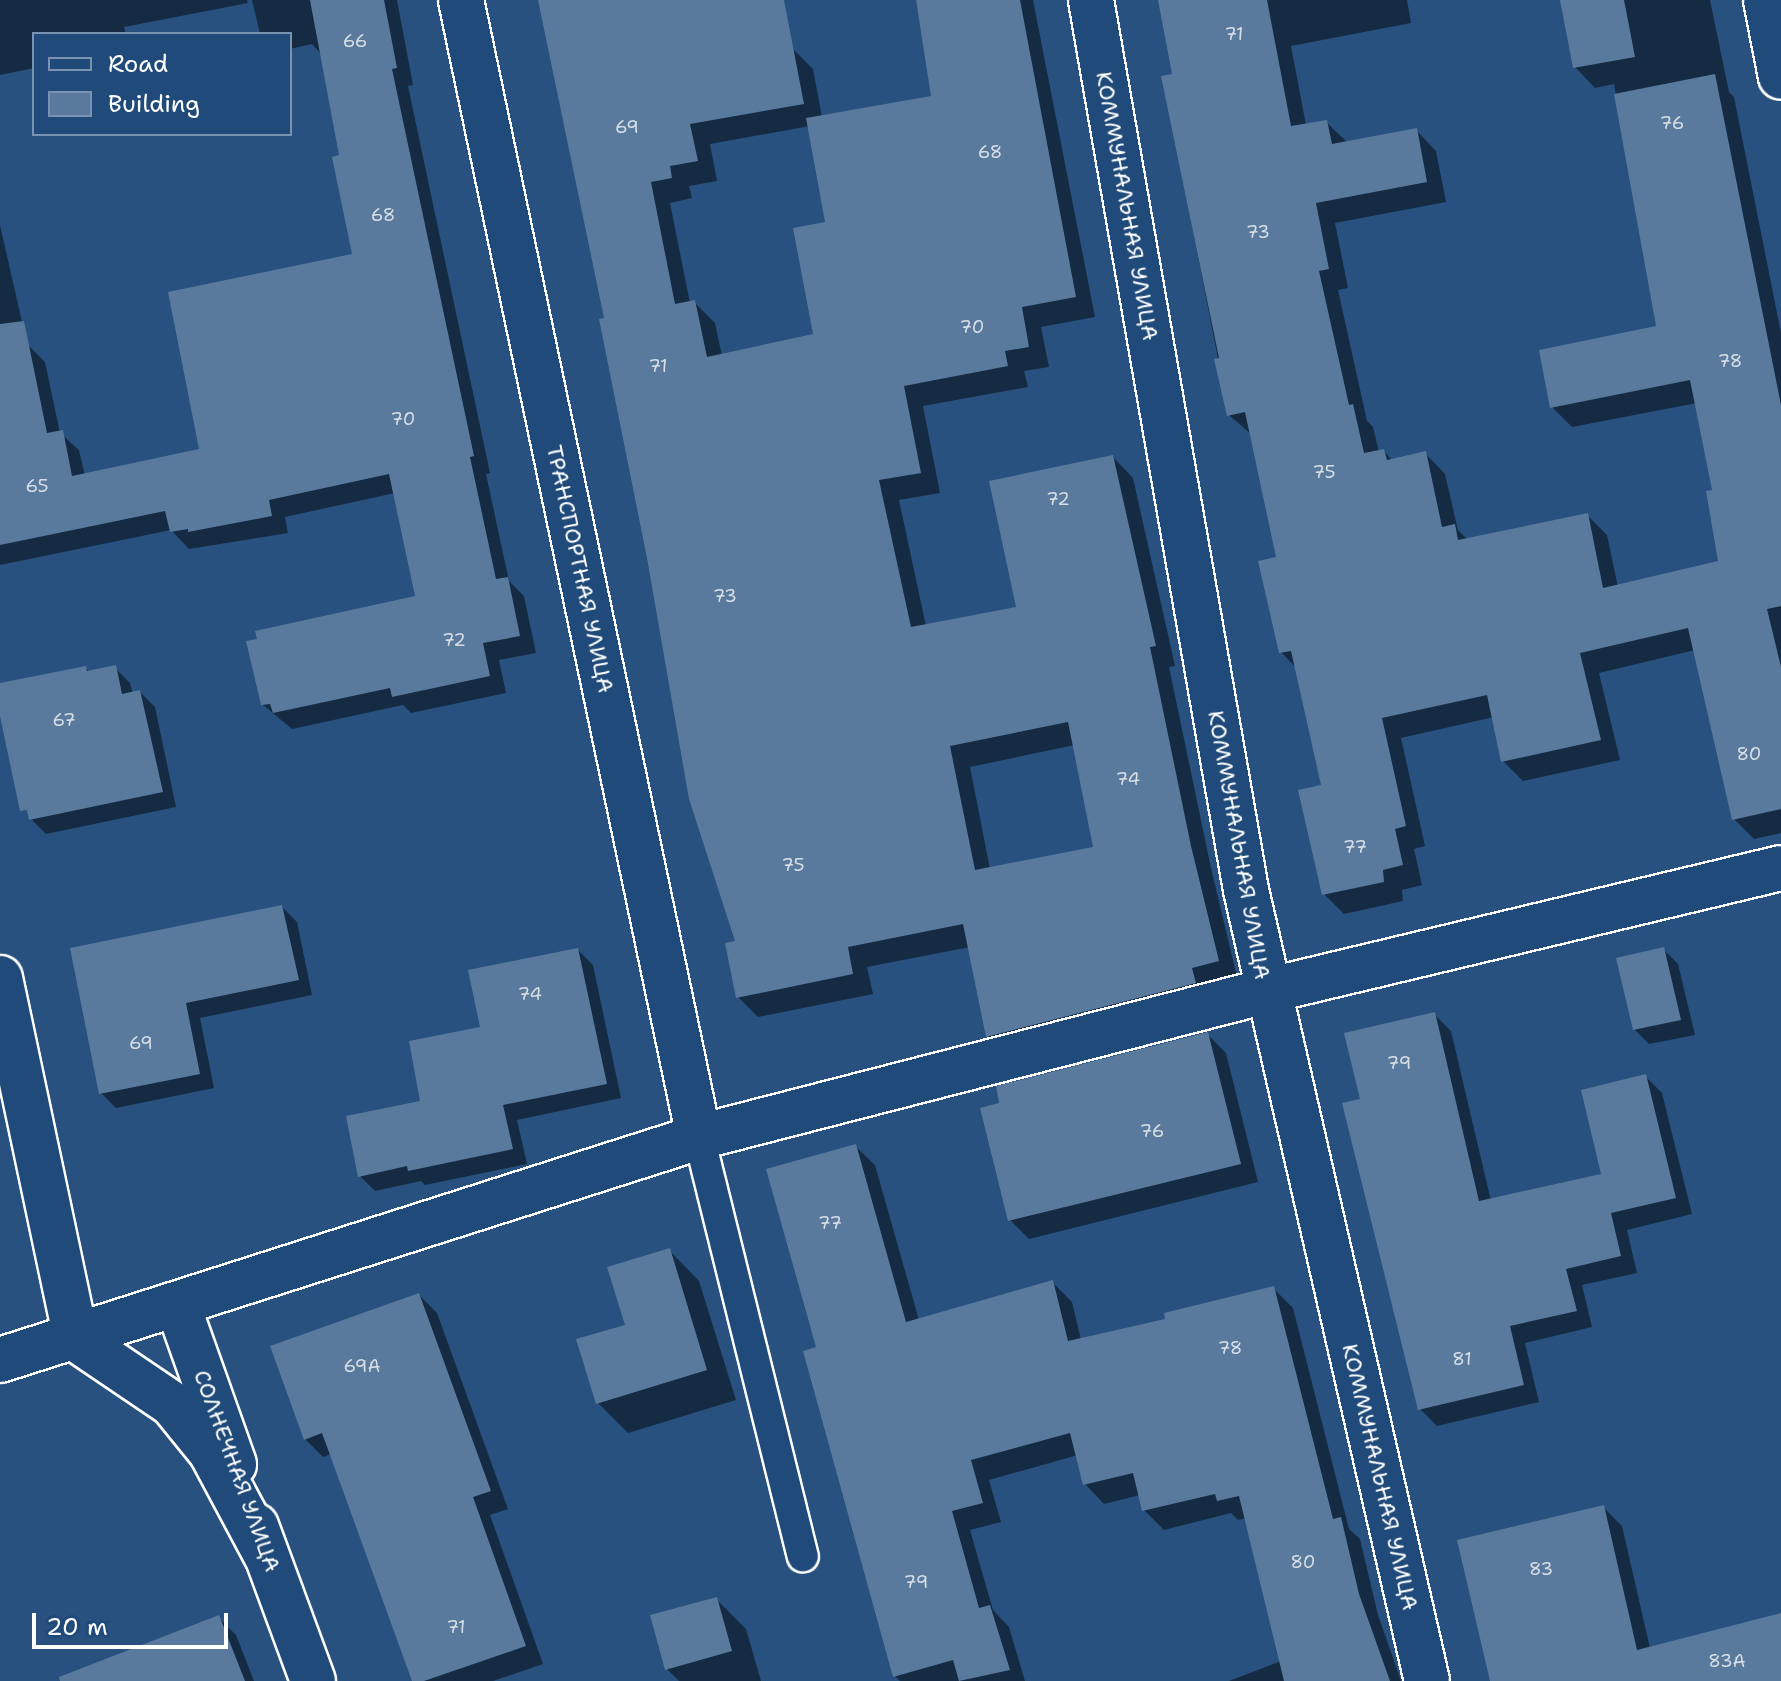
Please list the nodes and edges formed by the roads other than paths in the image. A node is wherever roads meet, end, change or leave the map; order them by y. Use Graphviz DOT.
graph roads {
  1 [pos="461,0"];
  2 [pos="1091,0"];
  3 [pos="1766,0"];
  4 [pos="1781,77"];
  5 [pos="1781,868"];
  6 [pos="0,978"];
  7 [pos="1266,991"];
  8 [pos="699,1137"];
  9 [pos="178,1306"];
  10 [pos="76,1339"];
  11 [pos="0,1360"];
  12 [pos="266,1555"];
  13 [pos="803,1556"];
  14 [pos="313,1681"];
  15 [pos="1427,1681"];
  1 -- 8 [label="street, ТРАНСПОРТНАЯ УЛИЦА"];
  2 -- 7 [label="street, КОММУНАЛЬНАЯ УЛИЦА"];
  3 -- 4 [label="street"];
  5 -- 7 [label="street"];
  6 -- 10 [label="street"];
  7 -- 8 [label="street"];
  7 -- 15 [label="street, КОММУНАЛЬНАЯ УЛИЦА"];
  8 -- 9 [label="street"];
  8 -- 13 [label="lane"];
  9 -- 10 [label="street"];
  9 -- 12 [label="street, СОЛНЕЧНАЯ УЛИЦА"];
  10 -- 11 [label="street"];
  10 -- 12 [label="street"];
  12 -- 14 [label="street, СОЛНЕЧНАЯ УЛИЦА"];
}
